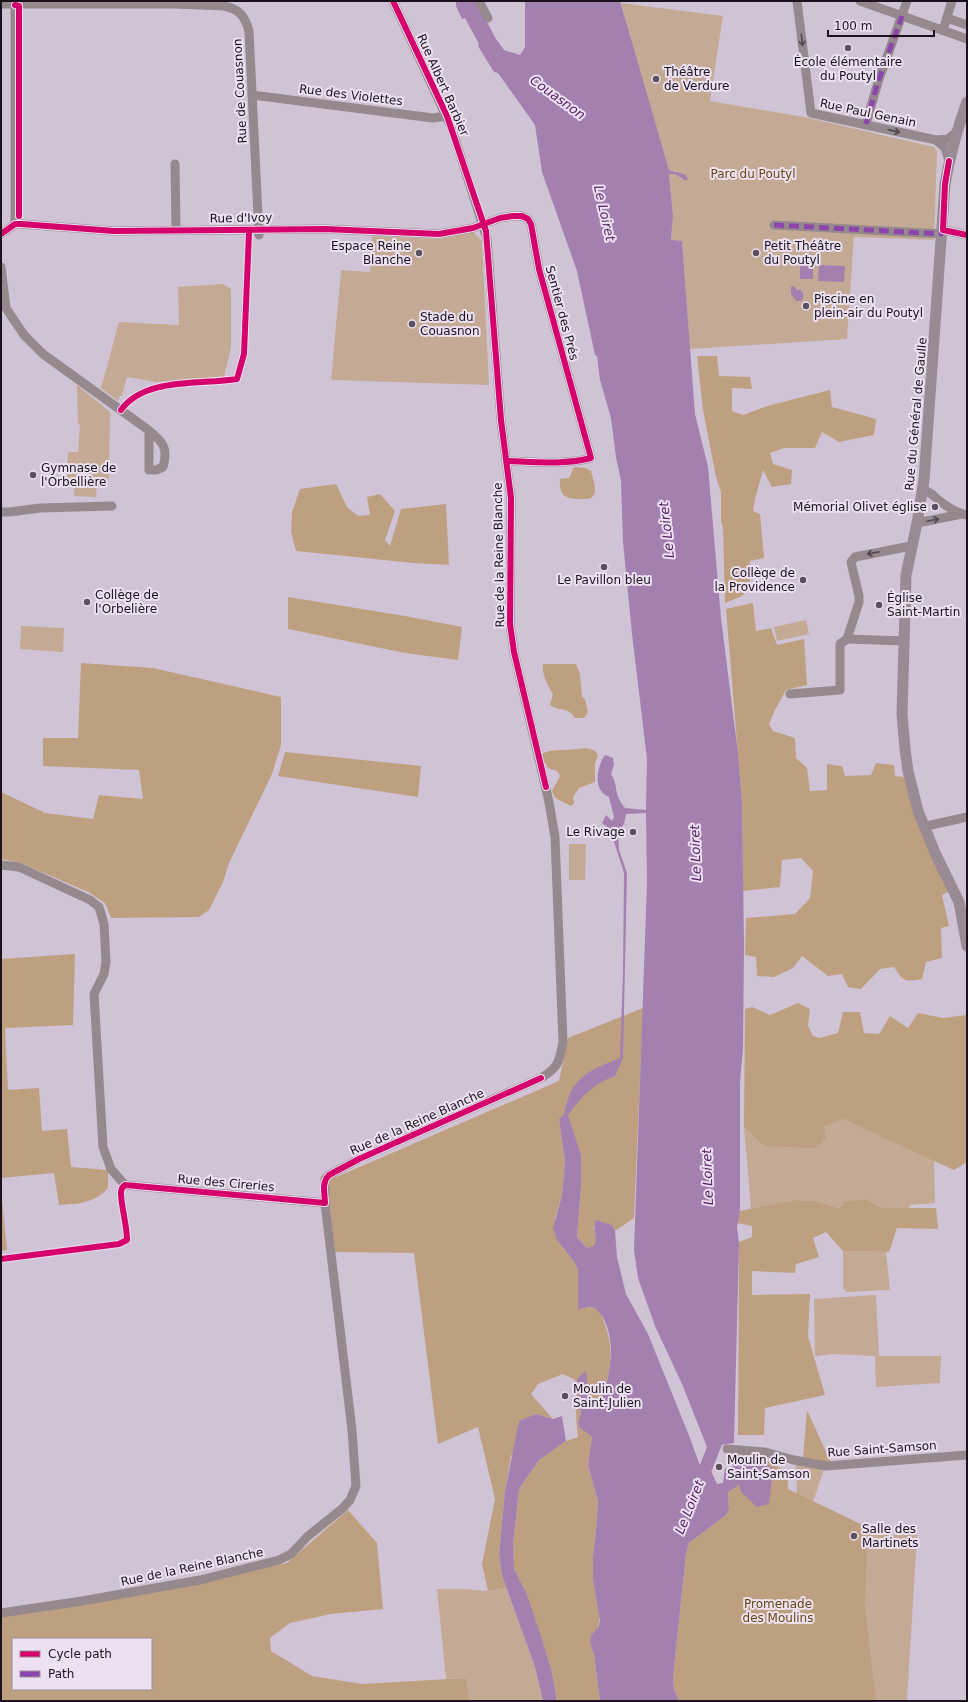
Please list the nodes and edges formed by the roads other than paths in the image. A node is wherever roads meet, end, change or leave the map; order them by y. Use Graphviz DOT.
graph roads {
  1 [pos="394,1"];
  2 [pos="479,1"];
  3 [pos="797,1"];
  4 [pos="860,1"];
  5 [pos="907,1"];
  6 [pos="952,1"];
  7 [pos="174,2"];
  8 [pos="15,3"];
  9 [pos="1,4"];
  10 [pos="902,16"];
  11 [pos="488,18"];
  12 [pos="947,18"];
  13 [pos="967,25"];
  14 [pos="943,30"];
  15 [pos="967,39"];
  16 [pos="252,95"];
  17 [pos="967,102"];
  18 [pos="447,116"];
  19 [pos="866,124"];
  20 [pos="957,131"];
  21 [pos="936,140"];
  22 [pos="949,160"];
  23 [pos="175,164"];
  24 [pos="15,224"];
  25 [pos="483,225"];
  26 [pos="774,225"];
  27 [pos="176,230"];
  28 [pos="259,232"];
  29 [pos="943,232"];
  30 [pos="1,234"];
  31 [pos="967,235"];
  32 [pos="1,267"];
  33 [pos="150,432"];
  34 [pos="507,462"];
  35 [pos="923,490"];
  36 [pos="112,506"];
  37 [pos="1,512"];
  38 [pos="964,514"];
  39 [pos="917,523"];
  40 [pos="911,546"];
  41 [pos="847,639"];
  42 [pos="904,640"];
  43 [pos="790,694"];
  44 [pos="967,817"];
  45 [pos="927,827"];
  46 [pos="1,864"];
  47 [pos="967,908"];
  48 [pos="967,946"];
  49 [pos="325,1203"];
  50 [pos="728,1449"];
  51 [pos="967,1455"];
  52 [pos="1,1613"];
  1 -- 18 [label="street, Rue Albert Barbier"];
  2 -- 11 [label="street"];
  3 -- 19 [label="street, Rue Paul Genain, one-way"];
  4 -- 10 [label="street"];
  5 -- 10 [label="street"];
  6 -- 12 [label="street"];
  7 -- 8 [label="street, Rue de Couasnon"];
  7 -- 16 [label="street, Rue de Couasnon"];
  8 -- 9 [label="street, Rue de Couasnon"];
  8 -- 24 [label="street"];
  10 -- 14 [label="street"];
  10 -- 19 [label="street"];
  12 -- 13 [label="street"];
  12 -- 14 [label="street"];
  14 -- 15 [label="street"];
  16 -- 18 [label="street, Rue des Violettes"];
  16 -- 28 [label="street, Rue de Couasnon"];
  17 -- 20 [label="main road, Rue du Général de Gaulle"];
  18 -- 25 [label="street, Rue Albert Barbier"];
  19 -- 21 [label="street, Rue Paul Genain, one-way"];
  20 -- 21 [label="street"];
  20 -- 22 [label="main road, Rue du Général de Gaulle"];
  21 -- 22 [label="street"];
  22 -- 29 [label="main road, Rue du Général de Gaulle"];
  23 -- 27 [label="street"];
  24 -- 27 [label="street, Rue d'Ivoy"];
  24 -- 30 [label="street"];
  25 -- 28 [label="street, Rue d'Ivoy"];
  25 -- 34 [label="street, Rue de la Reine Blanche"];
  25 -- 34 [label="street, Sentier des Prés"];
  26 -- 29 [label="street"];
  27 -- 28 [label="street, Rue d'Ivoy"];
  29 -- 31 [label="street"];
  29 -- 35 [label="main road, Rue du Général de Gaulle"];
  32 -- 33 [label="street"];
  34 -- 49 [label="street, Rue de la Reine Blanche"];
  35 -- 38 [label="street"];
  35 -- 39 [label="main road, Rue du Général de Gaulle"];
  36 -- 37 [label="street"];
  39 -- 38 [label="street, one-way"];
  39 -- 40 [label="main road, Rue du Général de Gaulle"];
  40 -- 41 [label="street, one-way"];
  40 -- 42 [label="main road, Rue du Général de Gaulle"];
  41 -- 42 [label="street"];
  41 -- 43 [label="street"];
  42 -- 45 [label="main road, Rue du Général de Gaulle"];
  44 -- 45 [label="street"];
  45 -- 47 [label="main road, Rue du Général de Gaulle"];
  45 -- 48 [label="main road, Rue du Général de Gaulle"];
  46 -- 49 [label="street, Rue des Cireries"];
  49 -- 52 [label="street, Rue de la Reine Blanche"];
  50 -- 51 [label="street, Rue Saint-Samson"];
}
